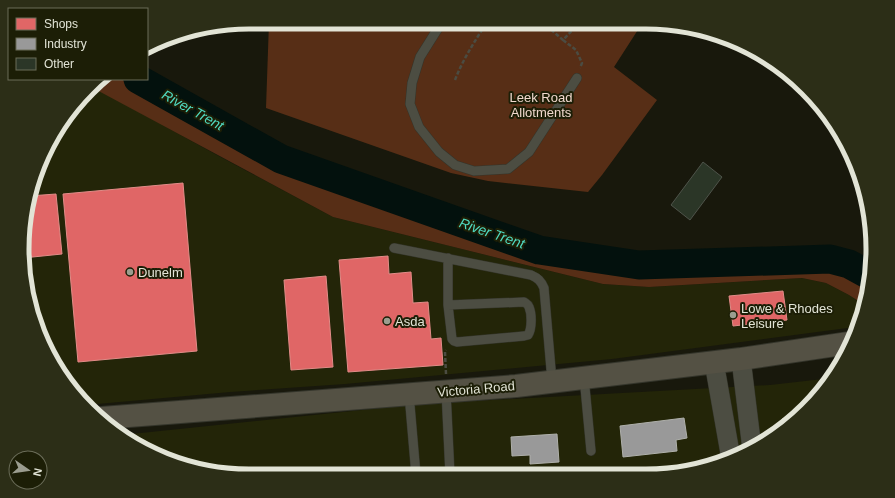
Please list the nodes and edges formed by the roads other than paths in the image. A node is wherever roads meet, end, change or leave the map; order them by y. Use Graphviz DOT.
graph roads {
  1 [pos="438,29"];
  2 [pos="577,78"];
  3 [pos="394,248"];
  4 [pos="448,258"];
  5 [pos="448,305"];
  6 [pos="844,344"];
  7 [pos="741,359"];
  8 [pos="714,362"];
  9 [pos="584,377"];
  10 [pos="552,381"];
  11 [pos="440,392"];
  12 [pos="409,394"];
  13 [pos="108,418"];
  14 [pos="751,442"];
  15 [pos="591,451"];
  16 [pos="730,452"];
  17 [pos="415,469"];
  18 [pos="449,469"];
  1 -- 2 [label="lane"];
  3 -- 4 [label="lane"];
  4 -- 5 [label="lane"];
  4 -- 10 [label="lane"];
  5 -- 5 [label="lane"];
  6 -- 7 [label="main road, Victoria Road"];
  7 -- 8 [label="main road, Victoria Road"];
  7 -- 14 [label="street"];
  8 -- 9 [label="main road, Victoria Road"];
  8 -- 16 [label="street"];
  9 -- 10 [label="main road, Victoria Road"];
  9 -- 15 [label="lane"];
  10 -- 11 [label="main road, Victoria Road"];
  11 -- 12 [label="main road, Victoria Road"];
  11 -- 18 [label="lane"];
  12 -- 13 [label="main road, Victoria Road"];
  12 -- 17 [label="lane"];
}
